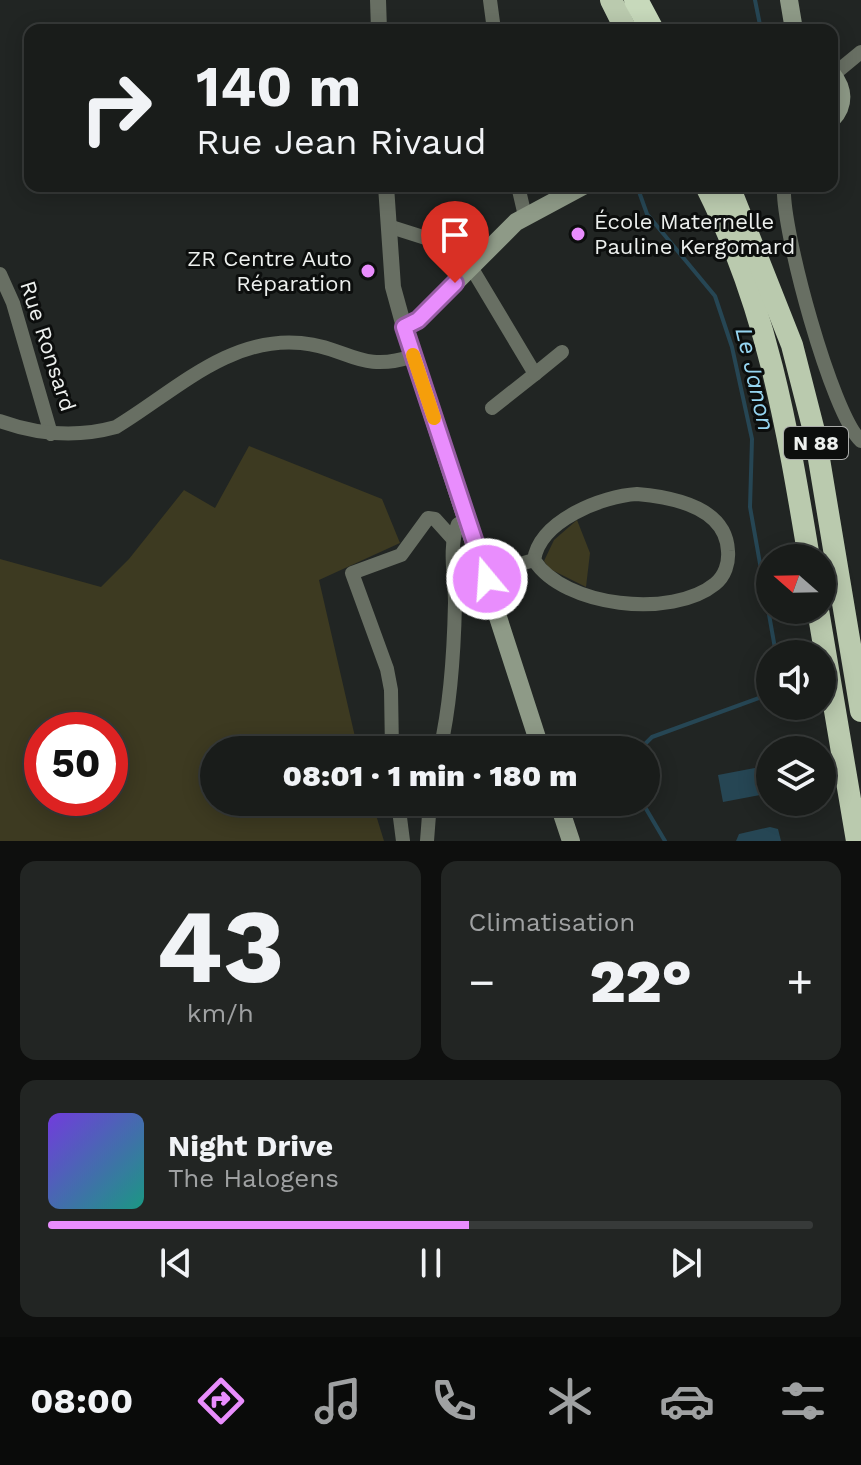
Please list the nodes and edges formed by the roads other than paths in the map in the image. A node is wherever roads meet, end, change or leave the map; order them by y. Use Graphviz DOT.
graph roads {
  1 [pos="378,0"];
  2 [pos="490,0"];
  3 [pos="611,0"];
  4 [pos="636,0"];
  5 [pos="789,0"];
  6 [pos="379,24"];
  7 [pos="493,24"];
  8 [pos="623,24"];
  9 [pos="649,24"];
  10 [pos="793,24"];
  11 [pos="861,52"];
  12 [pos="838,71"];
  13 [pos="838,85"];
  14 [pos="838,109"];
  15 [pos="386,192"];
  16 [pos="519,192"];
  17 [pos="571,192"];
  18 [pos="709,192"];
  19 [pos="731,192"];
  20 [pos="785,192"];
  21 [pos="525,216"];
  22 [pos="388,226"];
  23 [pos="463,269"];
  24 [pos="0,274"];
  25 [pos="404,327"];
  26 [pos="562,352"];
  27 [pos="413,356"];
  28 [pos="535,374"];
  29 [pos="492,408"];
  30 [pos="0,421"];
  31 [pos="51,434"];
  32 [pos="861,441"];
  33 [pos="467,519"];
  34 [pos="453,539"];
  35 [pos="806,544"];
  36 [pos="534,560"];
  37 [pos="485,574"];
  38 [pos="820,624"];
  39 [pos="861,711"];
  40 [pos="392,736"];
  41 [pos="442,736"];
  42 [pos="537,736"];
  43 [pos="400,816"];
  44 [pos="429,816"];
  45 [pos="563,816"];
  46 [pos="403,841"];
  47 [pos="427,841"];
  48 [pos="571,841"];
  49 [pos="857,841"];
  1 -- 6 [label="street"];
  2 -- 7 [label="street"];
  3 -- 8 [label="highway"];
  4 -- 9 [label="highway"];
  5 -- 10 [label="main road"];
  11 -- 12 [label="street"];
  13 -- 14 [label="main road"];
  15 -- 22 [label="street"];
  16 -- 21 [label="street"];
  17 -- 21 [label="main road"];
  18 -- 35 [label="highway, N 88"];
  19 -- 39 [label="highway, N 88"];
  20 -- 32 [label="street"];
  21 -- 23 [label="main road"];
  22 -- 23 [label="street"];
  22 -- 25 [label="street"];
  23 -- 25 [label="main road"];
  23 -- 28 [label="street"];
  24 -- 31 [label="street, Rue Ronsard"];
  25 -- 27 [label="main road"];
  26 -- 28 [label="street"];
  27 -- 31 [label="street"];
  27 -- 33 [label="main road"];
  28 -- 29 [label="street"];
  30 -- 31 [label="street"];
  33 -- 34 [label="street"];
  33 -- 37 [label="main road"];
  34 -- 40 [label="street"];
  34 -- 41 [label="street"];
  36 -- 36 [label="street"];
  36 -- 37 [label="street"];
  37 -- 42 [label="main road"];
  38 -- 49 [label="highway"];
  43 -- 46 [label="street"];
  44 -- 47 [label="street"];
  45 -- 48 [label="main road"];
}
